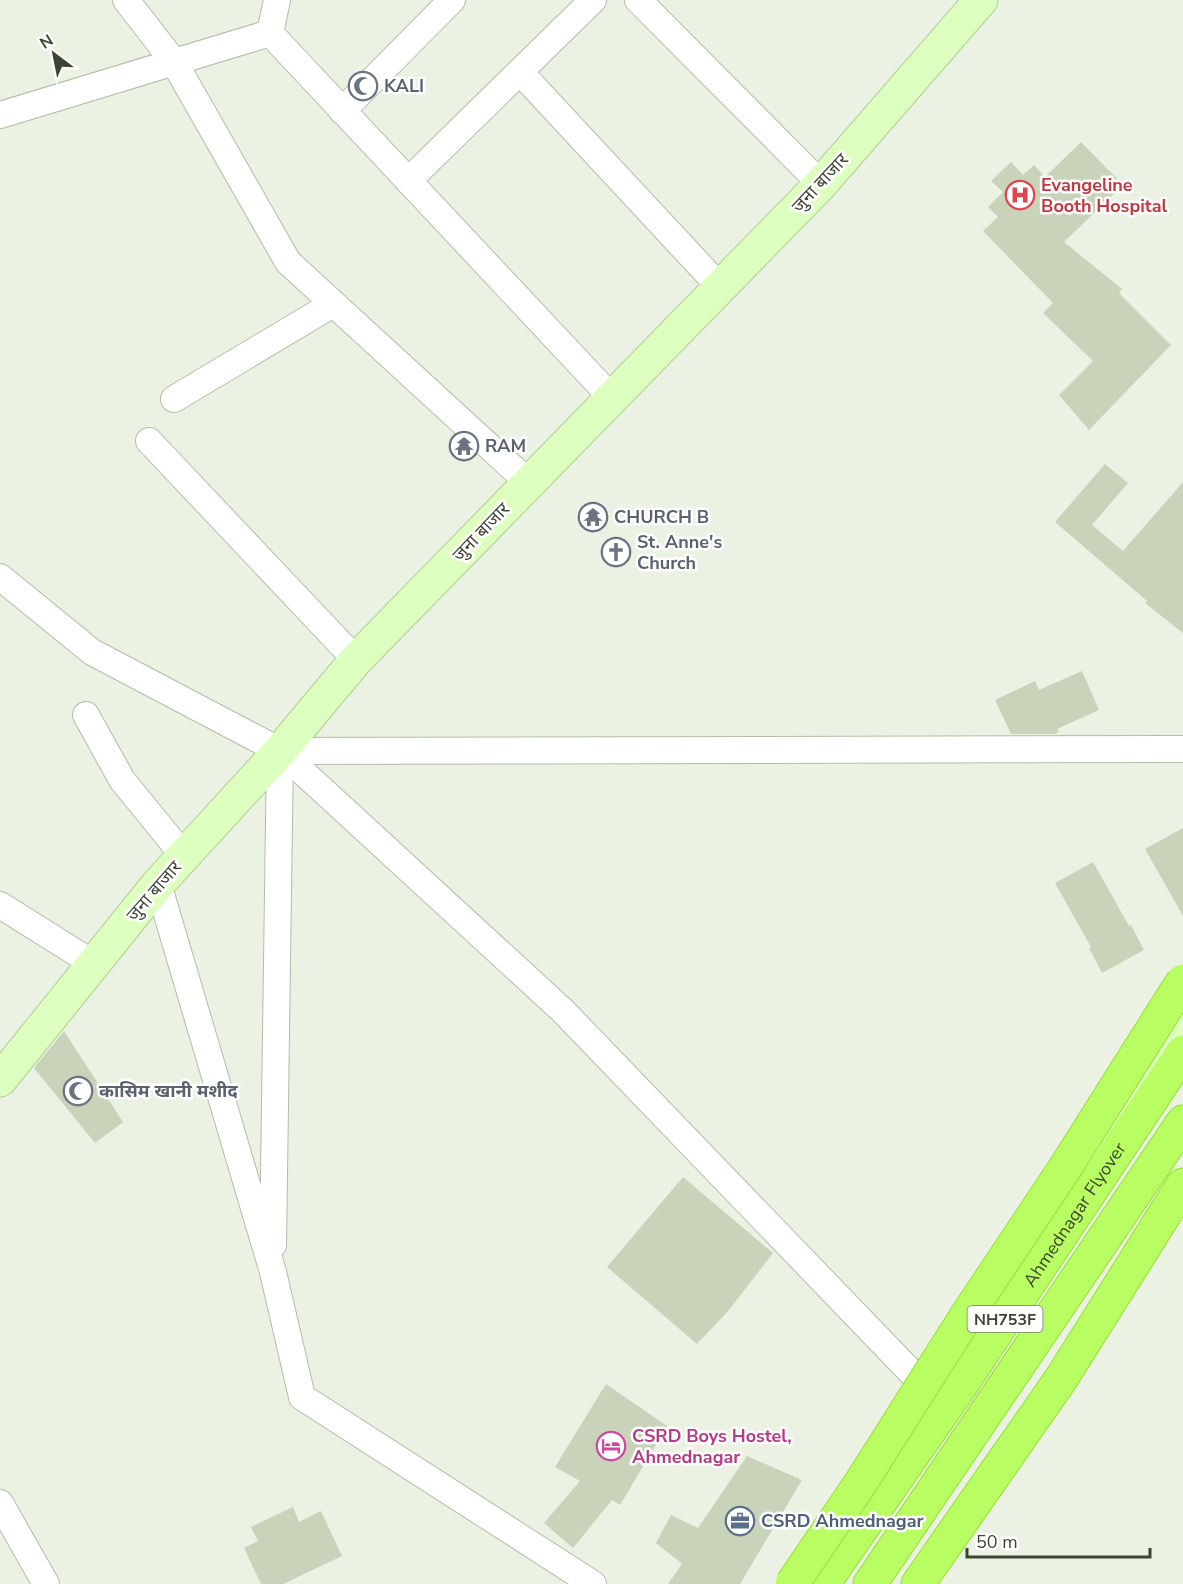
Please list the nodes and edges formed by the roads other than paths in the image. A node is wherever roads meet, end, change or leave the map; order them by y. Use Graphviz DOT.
graph roads {
  1 [pos="126,0"];
  2 [pos="277,0"];
  3 [pos="452,0"];
  4 [pos="593,0"];
  5 [pos="639,0"];
  6 [pos="968,5"];
  7 [pos="270,33"];
  8 [pos="174,62"];
  9 [pos="520,72"];
  10 [pos="342,111"];
  11 [pos="0,115"];
  12 [pos="408,181"];
  13 [pos="821,184"];
  14 [pos="720,287"];
  15 [pos="333,304"];
  16 [pos="612,398"];
  17 [pos="174,399"];
  18 [pos="149,441"];
  19 [pos="529,483"];
  20 [pos="0,577"];
  21 [pos="356,660"];
  22 [pos="86,715"];
  23 [pos="1183,748"];
  24 [pos="280,752"];
  25 [pos="184,856"];
  26 [pos="158,884"];
  27 [pos="0,905"];
  28 [pos="94,964"];
  29 [pos="1183,981"];
  30 [pos="1183,1016"];
  31 [pos="1183,1052"];
  32 [pos="0,1080"];
  33 [pos="1183,1122"];
  34 [pos="1183,1168"];
  35 [pos="1183,1185"];
  36 [pos="273,1272"];
  37 [pos="931,1394"];
  38 [pos="0,1503"];
  39 [pos="46,1584"];
  40 [pos="593,1584"];
  41 [pos="792,1584"];
  42 [pos="802,1584"];
  43 [pos="823,1584"];
  44 [pos="870,1584"];
  45 [pos="904,1584"];
  46 [pos="918,1584"];
  1 -- 8 [label="street"];
  2 -- 7 [label="street"];
  3 -- 10 [label="street"];
  4 -- 9 [label="street"];
  5 -- 13 [label="street"];
  6 -- 13 [label="street, जुना बाजार"];
  7 -- 8 [label="street"];
  7 -- 10 [label="street"];
  8 -- 11 [label="street"];
  8 -- 15 [label="street"];
  9 -- 12 [label="street"];
  9 -- 14 [label="street"];
  10 -- 12 [label="street"];
  12 -- 16 [label="street"];
  13 -- 14 [label="street, जुना बाजार"];
  14 -- 16 [label="street, जुना बाजार"];
  15 -- 17 [label="street"];
  15 -- 19 [label="street"];
  16 -- 19 [label="street, जुना बाजार"];
  18 -- 21 [label="street"];
  19 -- 21 [label="street, जुना बाजार"];
  20 -- 24 [label="street"];
  21 -- 24 [label="street, जुना बाजार"];
  22 -- 25 [label="street"];
  23 -- 24 [label="street"];
  24 -- 25 [label="street, जुना बाजार"];
  24 -- 36 [label="street"];
  24 -- 37 [label="street"];
  25 -- 26 [label="street, जुना बाजार"];
  26 -- 28 [label="street, जुना बाजार"];
  26 -- 36 [label="street"];
  27 -- 28 [label="street"];
  28 -- 32 [label="street, जुना बाजार"];
  29 -- 41 [label="highway, bridge"];
  30 -- 37 [label="street"];
  31 -- 43 [label="highway, Ahmednagar Flyover / NH753F"];
  33 -- 44 [label="highway, Ahmednagar Flyover"];
  34 -- 45 [label="street"];
  35 -- 46 [label="highway"];
  36 -- 40 [label="street"];
  37 -- 42 [label="street"];
  38 -- 39 [label="street"];
}
